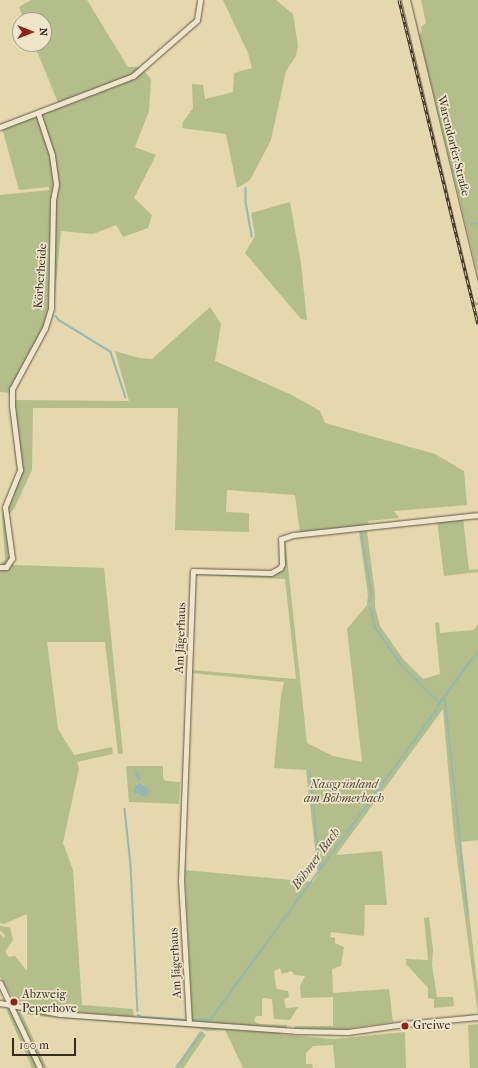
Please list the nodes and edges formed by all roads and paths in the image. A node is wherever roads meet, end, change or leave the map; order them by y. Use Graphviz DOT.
graph roads {
  1 [pos="200,0"];
  2 [pos="406,0"];
  3 [pos="38,113"];
  4 [pos="0,127"];
  5 [pos="478,299"];
  6 [pos="478,515"];
  7 [pos="0,567"];
  8 [pos="0,983"];
  9 [pos="0,1003"];
  10 [pos="11,1005"];
  11 [pos="478,1018"];
  12 [pos="189,1023"];
  13 [pos="40,1068"];
  1 -- 3 [label="street"];
  2 -- 5 [label="main road, Warendorfer Straße"];
  3 -- 4 [label="street"];
  3 -- 7 [label="street, Körberheide"];
  6 -- 12 [label="street, Am Jägerhaus"];
  8 -- 10 [label="street"];
  9 -- 10 [label="street"];
  10 -- 12 [label="street"];
  10 -- 13 [label="street"];
  11 -- 12 [label="street"];
}
